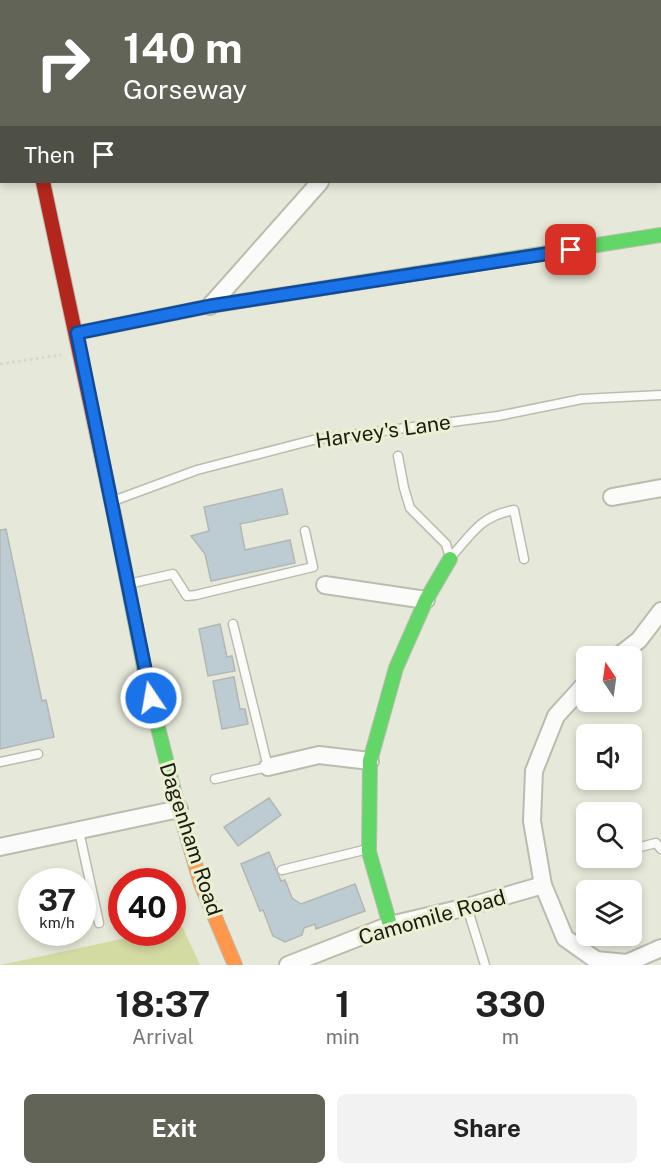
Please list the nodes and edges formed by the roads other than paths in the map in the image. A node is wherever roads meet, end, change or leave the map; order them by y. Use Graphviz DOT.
graph roads {
  1 [pos="43,183"];
  2 [pos="319,183"];
  3 [pos="661,235"];
  4 [pos="210,306"];
  5 [pos="77,333"];
  6 [pos="661,395"];
  7 [pos="398,456"];
  8 [pos="661,488"];
  9 [pos="612,497"];
  10 [pos="112,501"];
  11 [pos="304,531"];
  12 [pos="450,559"];
  13 [pos="524,559"];
  14 [pos="127,584"];
  15 [pos="325,585"];
  16 [pos="426,600"];
  17 [pos="661,611"];
  18 [pos="233,624"];
  19 [pos="631,646"];
  20 [pos="576,694"];
  21 [pos="38,754"];
  22 [pos="370,761"];
  23 [pos="0,762"];
  24 [pos="268,767"];
  25 [pos="215,779"];
  26 [pos="179,809"];
  27 [pos="78,831"];
  28 [pos="642,846"];
  29 [pos="0,848"];
  30 [pos="369,849"];
  31 [pos="661,849"];
  32 [pos="282,870"];
  33 [pos="543,885"];
  34 [pos="467,907"];
  35 [pos="99,923"];
  36 [pos="390,925"];
  37 [pos="661,948"];
  38 [pos="626,964"];
  39 [pos="235,965"];
  40 [pos="288,965"];
  41 [pos="484,965"];
  1 -- 5 [label="street, Dagenham Road"];
  2 -- 4 [label="street"];
  3 -- 4 [label="street"];
  4 -- 5 [label="street"];
  5 -- 10 [label="street, Dagenham Road"];
  6 -- 10 [label="lane, Harvey's Lane"];
  7 -- 12 [label="lane"];
  8 -- 9 [label="street"];
  10 -- 14 [label="street, Dagenham Road"];
  11 -- 14 [label="lane"];
  12 -- 13 [label="lane"];
  12 -- 16 [label="street"];
  14 -- 26 [label="street, Dagenham Road"];
  15 -- 16 [label="street"];
  16 -- 22 [label="street"];
  17 -- 19 [label="street"];
  18 -- 24 [label="lane"];
  20 -- 33 [label="street"];
  21 -- 23 [label="lane"];
  22 -- 24 [label="street"];
  22 -- 30 [label="street"];
  24 -- 25 [label="lane"];
  26 -- 27 [label="street"];
  26 -- 39 [label="street, Dagenham Road"];
  27 -- 29 [label="street"];
  27 -- 35 [label="lane"];
  28 -- 31 [label="lane"];
  30 -- 32 [label="lane"];
  30 -- 36 [label="street"];
  33 -- 34 [label="street, Camomile Road"];
  33 -- 38 [label="street"];
  34 -- 36 [label="street, Camomile Road"];
  34 -- 41 [label="lane"];
  36 -- 40 [label="street, Camomile Road"];
  37 -- 38 [label="street"];
}
